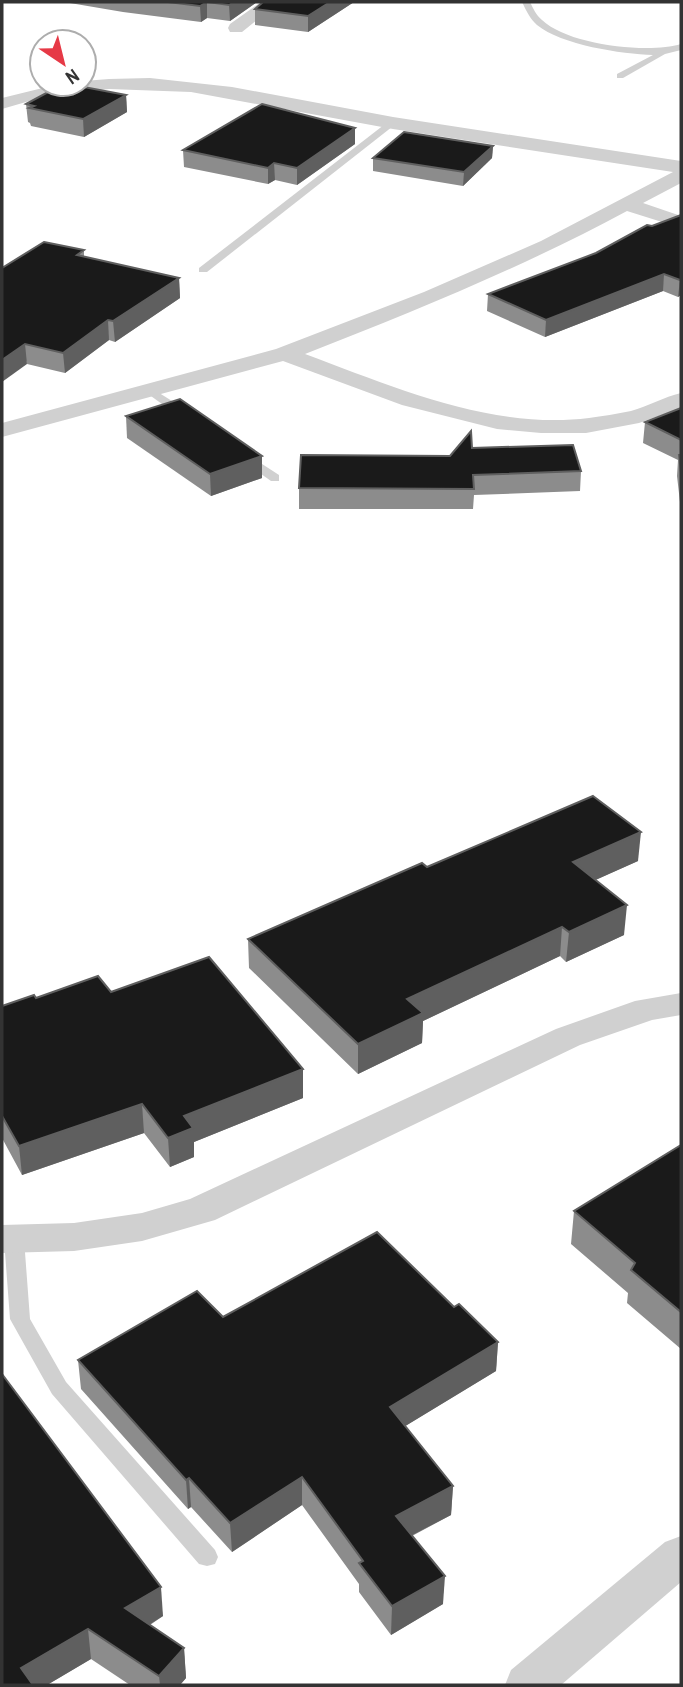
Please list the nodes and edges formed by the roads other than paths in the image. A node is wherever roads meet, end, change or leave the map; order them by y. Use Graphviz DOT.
graph roads {
  1 [pos="271,2"];
  2 [pos="526,2"];
  3 [pos="236,28"];
  4 [pos="681,47"];
  5 [pos="664,56"];
  6 [pos="620,76"];
  7 [pos="2,104"];
  8 [pos="392,123"];
  9 [pos="681,167"];
  10 [pos="681,175"];
  11 [pos="625,204"];
  12 [pos="681,222"];
  13 [pos="203,270"];
  14 [pos="284,354"];
  15 [pos="148,389"];
  16 [pos="681,400"];
  17 [pos="190,419"];
  18 [pos="2,430"];
  19 [pos="233,448"];
  20 [pos="275,478"];
  21 [pos="681,1004"];
  22 [pos="8,1239"];
  23 [pos="681,1555"];
  24 [pos="207,1557"];
  25 [pos="528,1685"];
  1 -- 3 [label="street"];
  2 -- 5 [label="lane"];
  4 -- 5 [label="lane"];
  5 -- 6 [label="lane"];
  7 -- 8 [label="street"];
  8 -- 9 [label="street"];
  8 -- 13 [label="lane"];
  10 -- 11 [label="street"];
  11 -- 12 [label="street"];
  11 -- 14 [label="street"];
  14 -- 15 [label="street"];
  14 -- 16 [label="street"];
  15 -- 17 [label="lane"];
  15 -- 18 [label="street"];
  19 -- 20 [label="lane"];
  21 -- 22 [label="street"];
  22 -- 24 [label="lane"];
  23 -- 25 [label="street"];
}
